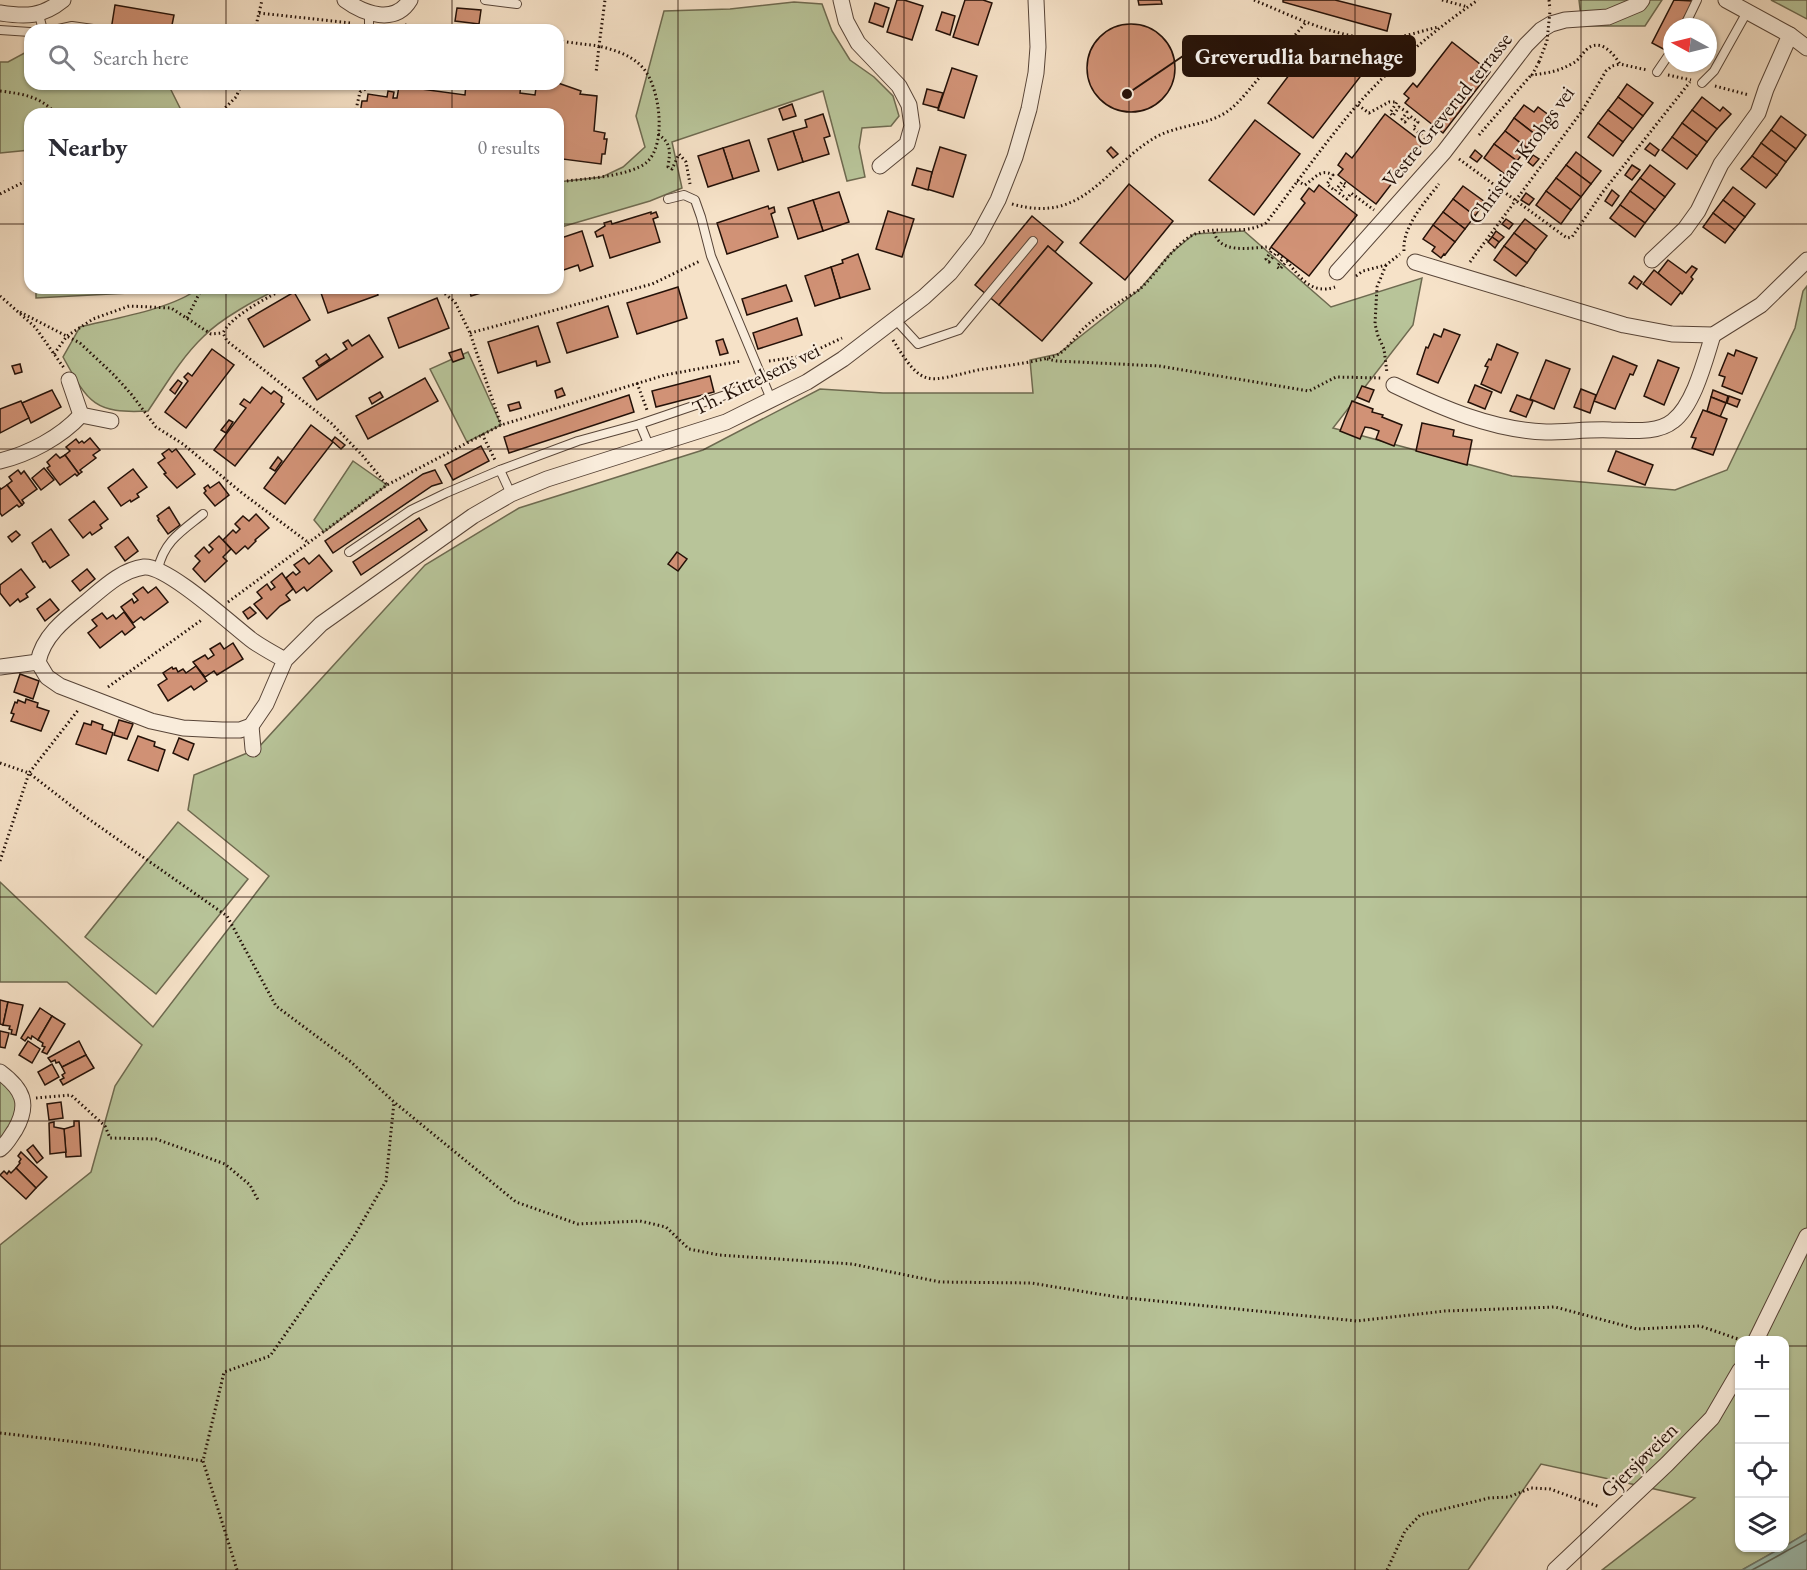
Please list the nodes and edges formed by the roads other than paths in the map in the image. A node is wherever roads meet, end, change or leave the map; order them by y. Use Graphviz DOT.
graph roads {
  1 [pos="345,0"];
  2 [pos="410,0"];
  3 [pos="485,0"];
  4 [pos="841,0"];
  5 [pos="1036,0"];
  6 [pos="1642,0"];
  7 [pos="1697,0"];
  8 [pos="1726,0"];
  9 [pos="59,1"];
  10 [pos="517,4"];
  11 [pos="1747,12"];
  12 [pos="0,13"];
  13 [pos="369,14"];
  14 [pos="39,15"];
  15 [pos="1688,18"];
  16 [pos="41,24"];
  17 [pos="369,24"];
  18 [pos="0,30"];
  19 [pos="24,32"];
  20 [pos="1790,35"];
  21 [pos="1807,48"];
  22 [pos="1663,63"];
  23 [pos="1657,72"];
  24 [pos="1702,83"];
  25 [pos="880,166"];
  26 [pos="668,199"];
  27 [pos="1033,241"];
  28 [pos="1652,260"];
  29 [pos="1807,260"];
  30 [pos="1415,262"];
  31 [pos="1338,279"];
  32 [pos="890,323"];
  33 [pos="1713,335"];
  34 [pos="69,380"];
  35 [pos="1394,385"];
  36 [pos="740,390"];
  37 [pos="771,399"];
  38 [pos="81,415"];
  39 [pos="111,421"];
  40 [pos="640,424"];
  41 [pos="650,448"];
  42 [pos="0,461"];
  43 [pos="500,470"];
  44 [pos="511,494"];
  45 [pos="203,514"];
  46 [pos="349,552"];
  47 [pos="158,569"];
  48 [pos="285,660"];
  49 [pos="38,662"];
  50 [pos="0,667"];
  51 [pos="251,726"];
  52 [pos="253,749"];
  53 [pos="0,1072"];
  54 [pos="0,1149"];
  55 [pos="1807,1236"];
  56 [pos="1758,1336"];
  57 [pos="1735,1379"];
  58 [pos="1555,1570"];
  1 -- 13 [label="street"];
  2 -- 13 [label="street"];
  3 -- 10 [label="lane"];
  4 -- 25 [label="street"];
  5 -- 32 [label="street, Th. Kittelsens vei"];
  6 -- 31 [label="street, Vestre Greverud terrasse"];
  7 -- 15 [label="lane"];
  8 -- 11 [label="street"];
  9 -- 14 [label="street"];
  11 -- 20 [label="street"];
  11 -- 24 [label="lane"];
  12 -- 14 [label="street"];
  13 -- 17 [label="lane"];
  14 -- 16 [label="lane"];
  18 -- 19 [label="lane"];
  20 -- 21 [label="street"];
  20 -- 28 [label="street"];
  22 -- 23 [label="lane"];
  26 -- 37 [label="lane"];
  27 -- 32 [label="lane"];
  29 -- 33 [label="street"];
  30 -- 33 [label="street"];
  32 -- 37 [label="street, Th. Kittelsens vei"];
  33 -- 35 [label="street"];
  34 -- 38 [label="street"];
  36 -- 40 [label="lane"];
  37 -- 41 [label="street, Th. Kittelsens vei"];
  38 -- 39 [label="street"];
  38 -- 42 [label="street"];
  40 -- 41 [label="lane"];
  40 -- 43 [label="lane"];
  41 -- 44 [label="street, Th. Kittelsens vei"];
  43 -- 44 [label="lane"];
  43 -- 46 [label="lane"];
  44 -- 48 [label="street, Th. Kittelsens vei"];
  45 -- 47 [label="lane"];
  47 -- 48 [label="street"];
  47 -- 49 [label="street"];
  48 -- 51 [label="street, Th. Kittelsens vei"];
  49 -- 50 [label="street"];
  49 -- 51 [label="street"];
  51 -- 52 [label="street"];
  53 -- 54 [label="street"];
  55 -- 56 [label="street"];
  57 -- 58 [label="street, Gjersjøveien"];
}
